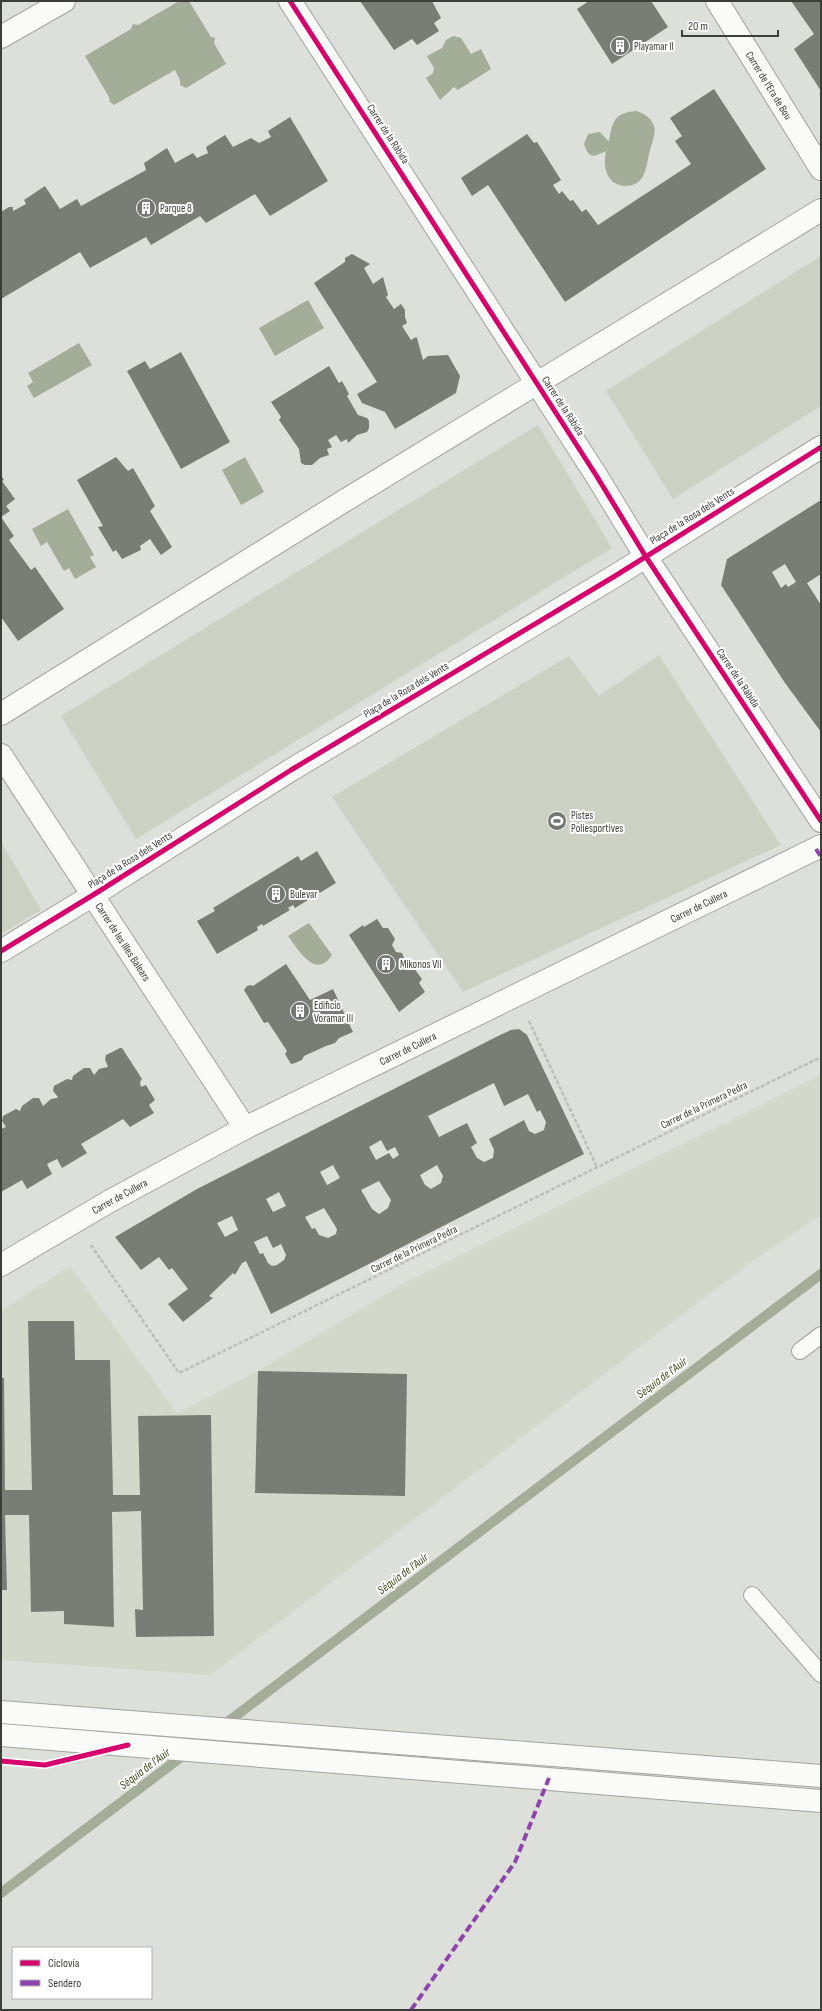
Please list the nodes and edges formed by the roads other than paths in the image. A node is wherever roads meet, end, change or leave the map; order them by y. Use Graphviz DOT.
graph roads {
  1 [pos="64,1"];
  2 [pos="290,1"];
  3 [pos="717,1"];
  4 [pos="1,37"];
  5 [pos="821,169"];
  6 [pos="821,210"];
  7 [pos="537,383"];
  8 [pos="821,447"];
  9 [pos="646,557"];
  10 [pos="1,714"];
  11 [pos="1,755"];
  12 [pos="821,821"];
  13 [pos="819,851"];
  14 [pos="94,895"];
  15 [pos="1,951"];
  16 [pos="245,1128"];
  17 [pos="1,1265"];
  18 [pos="821,1335"];
  19 [pos="800,1351"];
  20 [pos="752,1595"];
  21 [pos="821,1674"];
  22 [pos="1,1712"];
  23 [pos="1,1735"];
  24 [pos="821,1776"];
  25 [pos="821,1801"];
  1 -- 4 [label="street"];
  2 -- 7 [label="street, Carrer de la Ràbida"];
  3 -- 5 [label="street, Carrer de l'Era de Bou"];
  6 -- 7 [label="street"];
  7 -- 9 [label="street, Carrer de la Ràbida"];
  7 -- 10 [label="street"];
  8 -- 9 [label="street, Plaça de la Rosa dels Vents"];
  9 -- 12 [label="street, Carrer de la Ràbida"];
  9 -- 14 [label="street, Plaça de la Rosa dels Vents"];
  11 -- 14 [label="street, Carrer de les Illes Balears"];
  13 -- 16 [label="street, Carrer de Cullera"];
  14 -- 15 [label="street, Plaça de la Rosa dels Vents"];
  14 -- 16 [label="street, Carrer de les Illes Balears"];
  16 -- 17 [label="street, Carrer de Cullera"];
  18 -- 19 [label="lane"];
  20 -- 21 [label="lane"];
  22 -- 24 [label="street"];
  23 -- 25 [label="street"];
}
